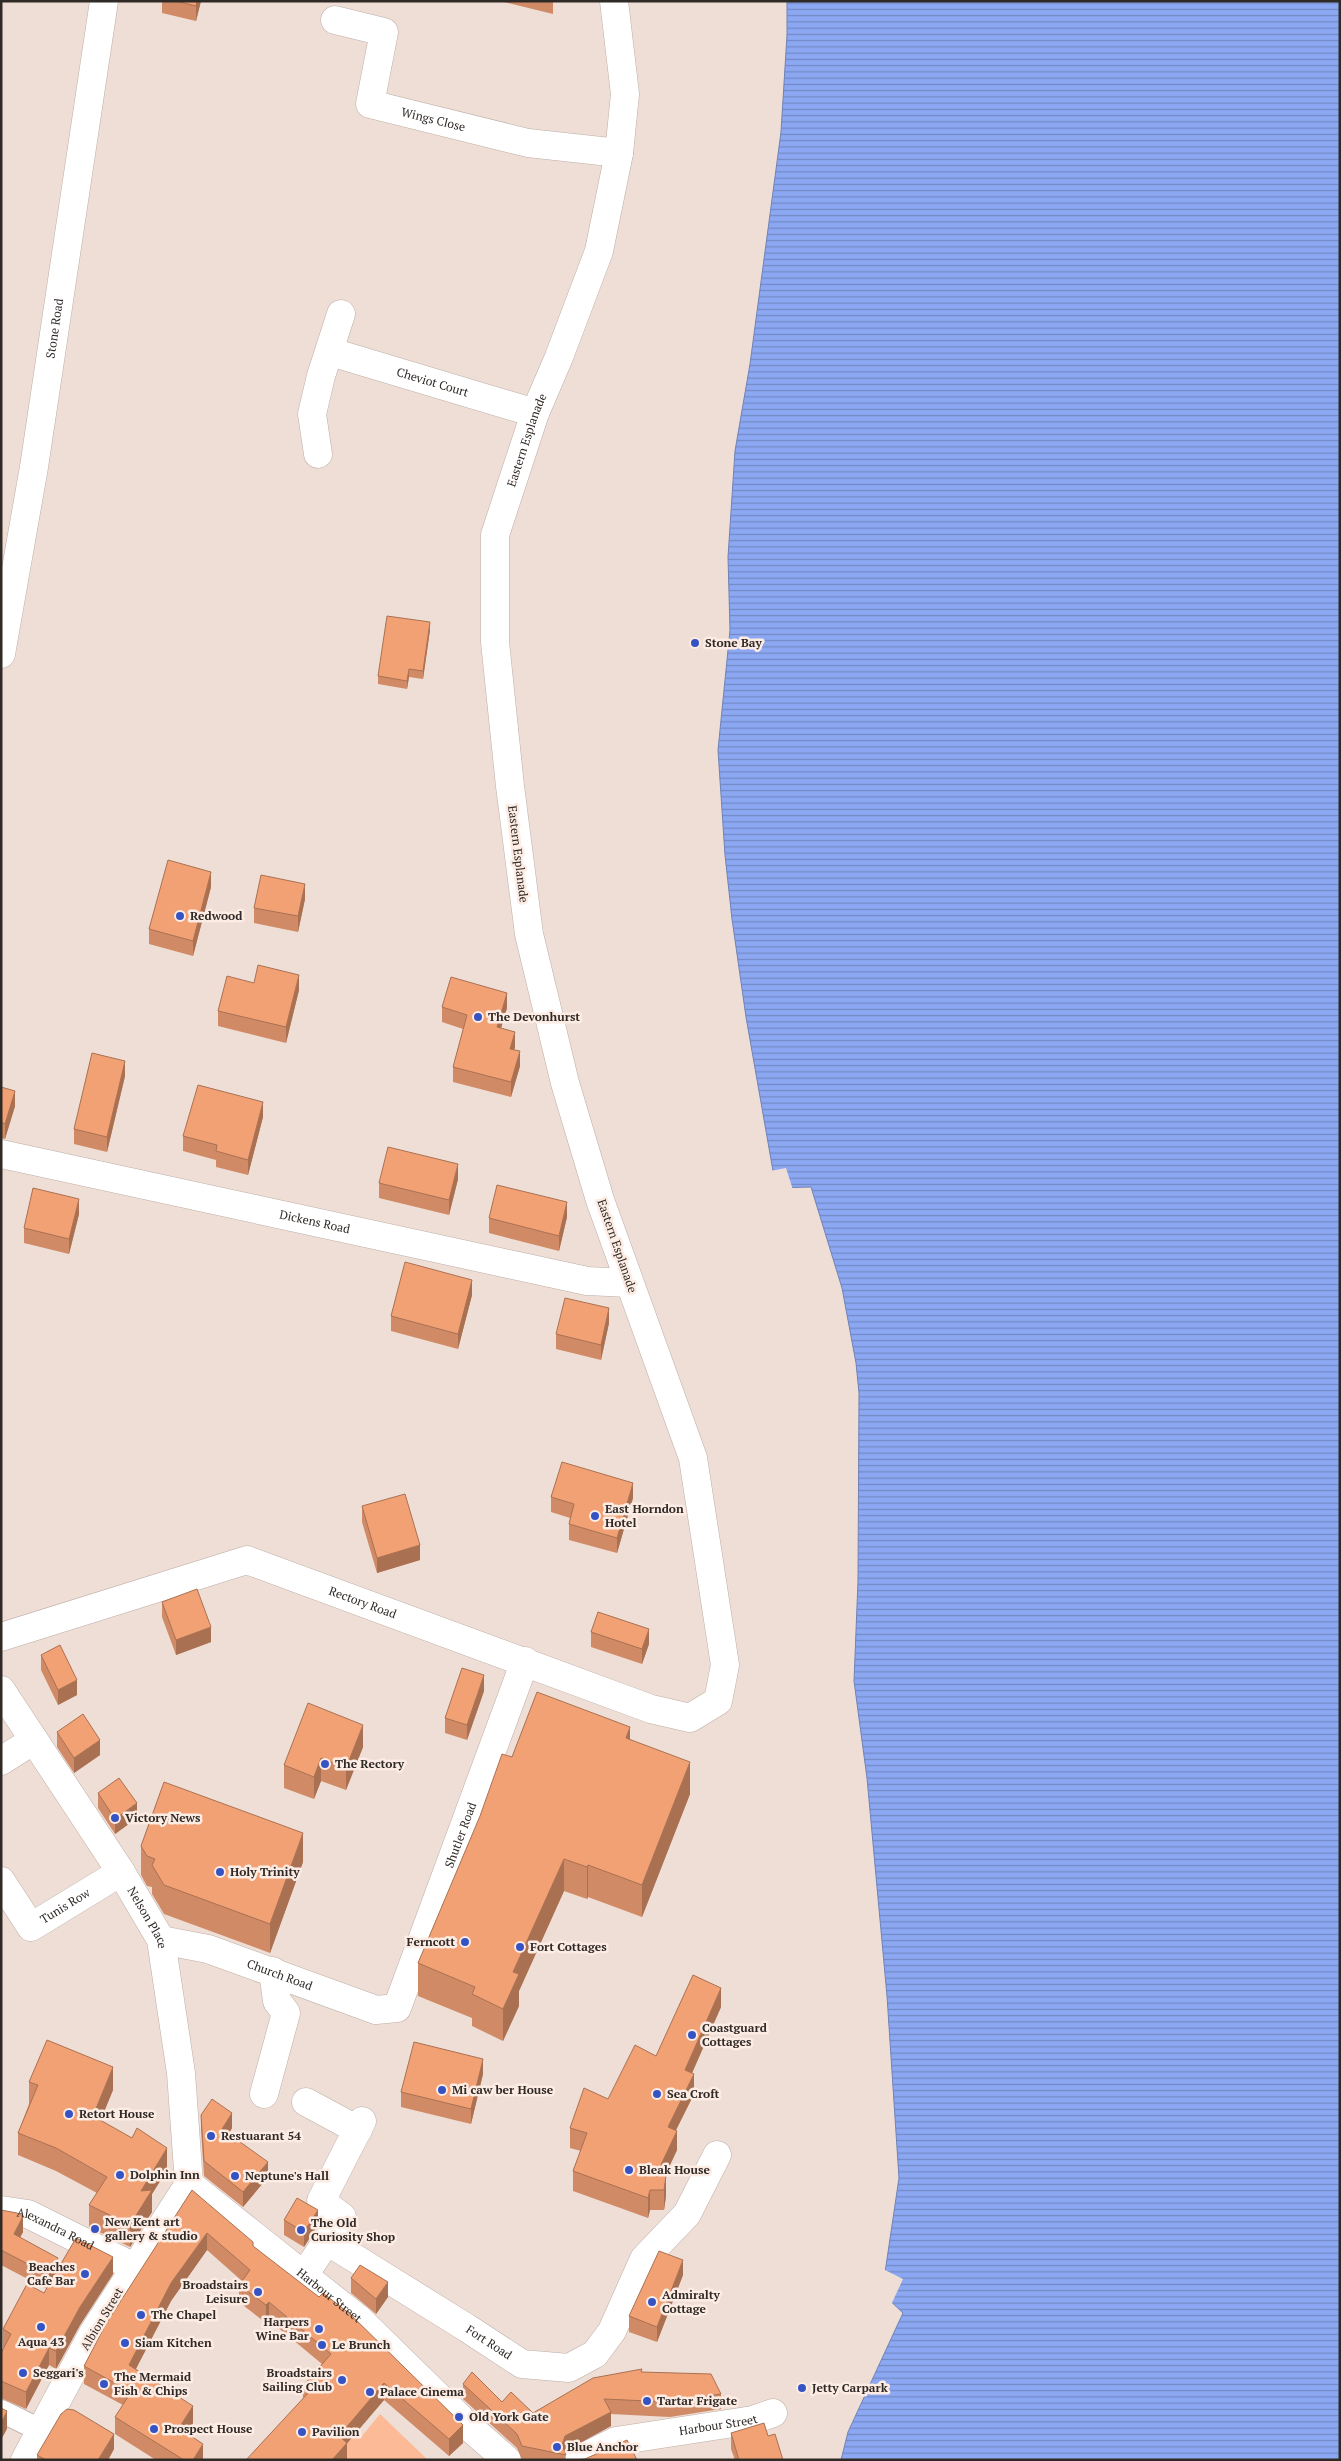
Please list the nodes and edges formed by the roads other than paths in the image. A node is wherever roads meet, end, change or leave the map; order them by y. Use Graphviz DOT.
graph roads {
  1 [pos="104,1"];
  2 [pos="614,1"];
  3 [pos="335,20"];
  4 [pos="619,153"];
  5 [pos="341,314"];
  6 [pos="331,352"];
  7 [pos="535,413"];
  8 [pos="318,454"];
  9 [pos="1,654"];
  10 [pos="1,1154"];
  11 [pos="629,1284"];
  12 [pos="1,1637"];
  13 [pos="525,1661"];
  14 [pos="1,1690"];
  15 [pos="718,1701"];
  16 [pos="34,1740"];
  17 [pos="1,1761"];
  18 [pos="121,1872"];
  19 [pos="1,1881"];
  20 [pos="161,1940"];
  21 [pos="273,1971"];
  22 [pos="397,2008"];
  23 [pos="264,2094"];
  24 [pos="306,2102"];
  25 [pos="717,2155"];
  26 [pos="189,2184"];
  27 [pos="1,2210"];
  28 [pos="327,2241"];
  29 [pos="134,2268"];
  30 [pos="304,2275"];
  31 [pos="1,2411"];
  32 [pos="772,2413"];
  33 [pos="42,2431"];
  34 [pos="26,2460"];
  35 [pos="507,2460"];
  36 [pos="578,2460"];
  1 -- 9 [label="street, Stone Road"];
  2 -- 4 [label="street, Eastern Esplanade"];
  3 -- 4 [label="street, Wings Close"];
  4 -- 7 [label="street, Eastern Esplanade"];
  5 -- 6 [label="street"];
  6 -- 7 [label="street, Cheviot Court"];
  6 -- 8 [label="street"];
  7 -- 11 [label="street, Eastern Esplanade"];
  10 -- 11 [label="street, Dickens Road"];
  11 -- 15 [label="street, Eastern Esplanade"];
  12 -- 13 [label="street, Rectory Road"];
  13 -- 15 [label="street, Rectory Road"];
  13 -- 22 [label="street, Shutler Road"];
  14 -- 16 [label="street, Nelson Place"];
  16 -- 17 [label="street"];
  16 -- 18 [label="street, Nelson Place"];
  18 -- 19 [label="street, Tunis Row"];
  18 -- 20 [label="street, Nelson Place"];
  20 -- 21 [label="street, Church Road"];
  20 -- 26 [label="street, Nelson Place"];
  21 -- 22 [label="street, Church Road"];
  21 -- 23 [label="street"];
  24 -- 28 [label="street"];
  25 -- 28 [label="street, Fort Road"];
  26 -- 29 [label="street, Albion Street"];
  26 -- 30 [label="street, Harbour Street"];
  27 -- 29 [label="street, Alexandra Road"];
  28 -- 30 [label="street"];
  29 -- 33 [label="street, Albion Street"];
  30 -- 35 [label="street, Harbour Street"];
  31 -- 33 [label="street"];
  32 -- 36 [label="street, Harbour Street"];
  33 -- 34 [label="street, Albion Street"];
}
